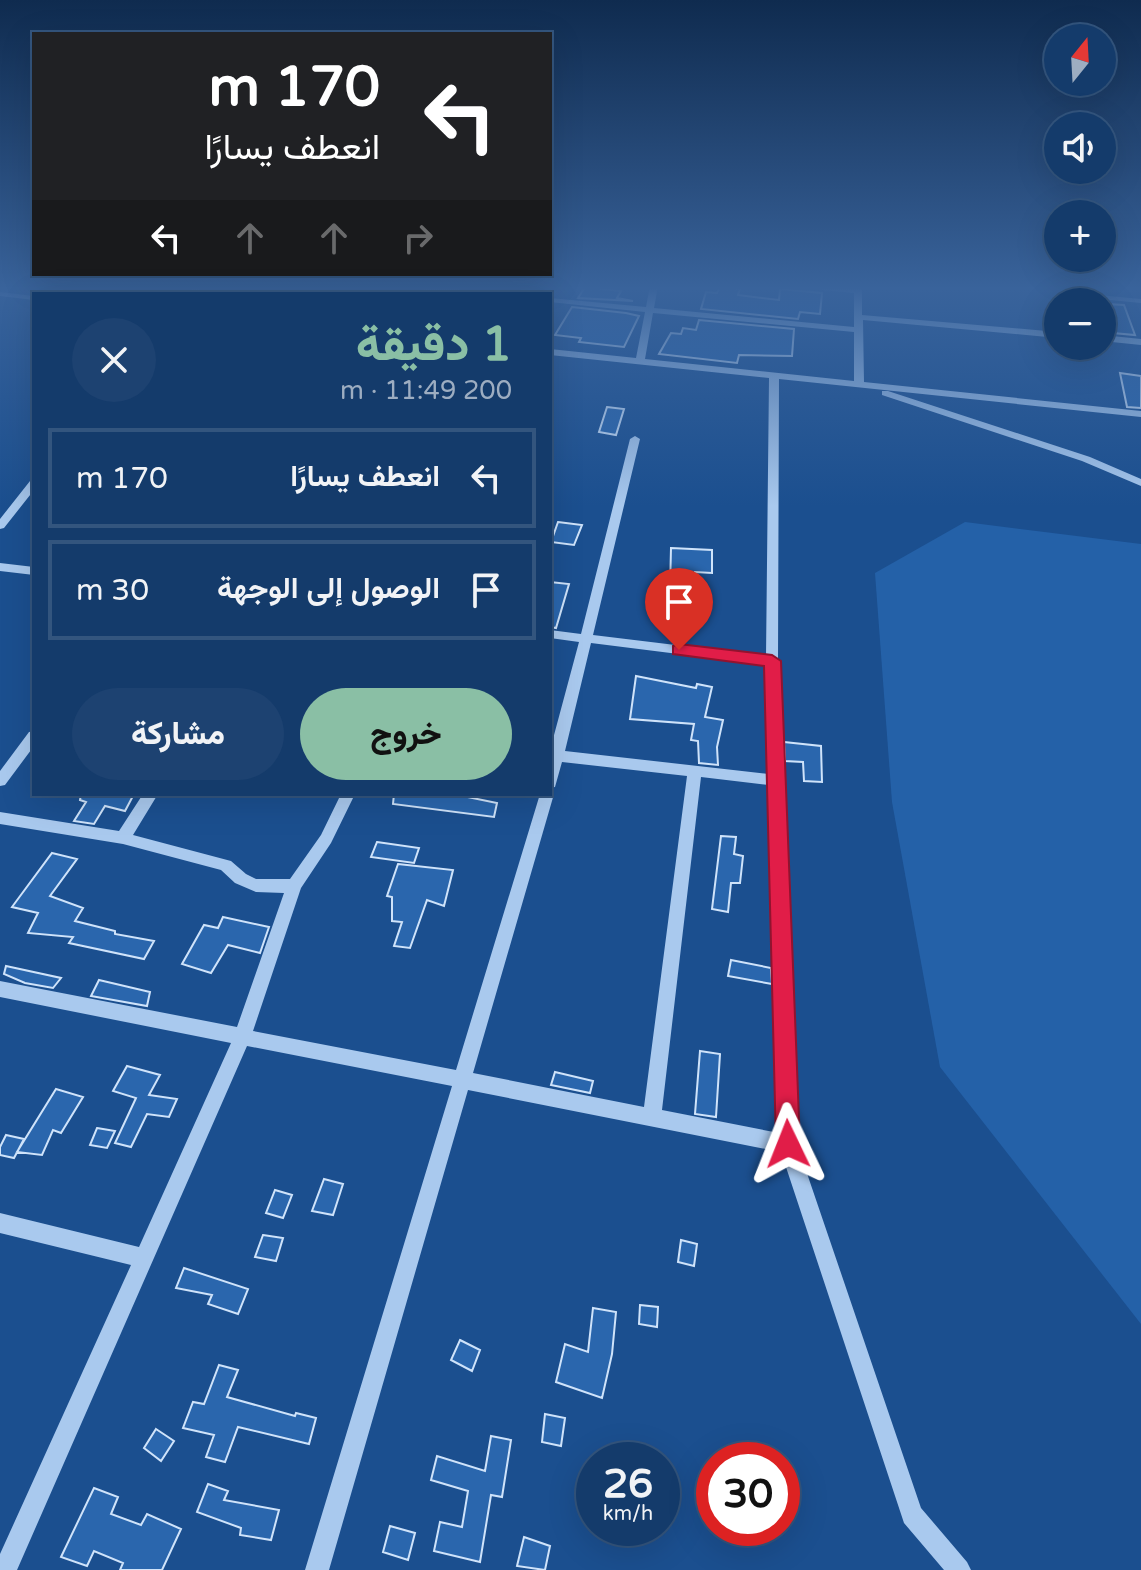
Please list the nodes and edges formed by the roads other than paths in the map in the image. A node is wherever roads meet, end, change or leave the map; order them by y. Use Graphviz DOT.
graph roads {
  1 [pos="623,359"];
  2 [pos="859,359"];
  3 [pos="640,361"];
  4 [pos="774,375"];
  5 [pos="859,384"];
  6 [pos="1141,414"];
  7 [pos="635,439"];
  8 [pos="1141,483"];
  9 [pos="32,486"];
  10 [pos="0,526"];
  11 [pos="0,567"];
  12 [pos="32,571"];
  13 [pos="552,634"];
  14 [pos="586,638"];
  15 [pos="772,661"];
  16 [pos="32,739"];
  17 [pos="553,755"];
  18 [pos="695,771"];
  19 [pos="776,780"];
  20 [pos="0,781"];
  21 [pos="150,796"];
  22 [pos="347,796"];
  23 [pos="546,796"];
  24 [pos="0,818"];
  25 [pos="123,838"];
  26 [pos="294,885"];
  27 [pos="0,989"];
  28 [pos="242,1037"];
  29 [pos="464,1080"];
  30 [pos="652,1117"];
  31 [pos="788,1144"];
  32 [pos="0,1223"];
  33 [pos="144,1258"];
  34 [pos="5,1570"];
  35 [pos="317,1570"];
  36 [pos="959,1570"];
  1 -- 3 [label="street"];
  2 -- 5 [label="street"];
  3 -- 4 [label="street"];
  4 -- 5 [label="street"];
  4 -- 15 [label="street"];
  5 -- 6 [label="street"];
  5 -- 8 [label="street"];
  7 -- 14 [label="street"];
  9 -- 10 [label="street"];
  11 -- 12 [label="street"];
  13 -- 14 [label="street"];
  14 -- 15 [label="street"];
  14 -- 17 [label="street"];
  15 -- 19 [label="street"];
  16 -- 20 [label="street"];
  17 -- 18 [label="street"];
  18 -- 19 [label="street"];
  18 -- 30 [label="street"];
  19 -- 31 [label="street"];
  21 -- 25 [label="street"];
  22 -- 26 [label="street"];
  23 -- 29 [label="street"];
  24 -- 25 [label="street"];
  25 -- 26 [label="street"];
  26 -- 28 [label="street"];
  27 -- 28 [label="street"];
  28 -- 29 [label="street"];
  28 -- 33 [label="street"];
  29 -- 30 [label="street"];
  29 -- 35 [label="street"];
  30 -- 31 [label="street"];
  31 -- 36 [label="street"];
  32 -- 33 [label="street"];
  33 -- 34 [label="street"];
}
